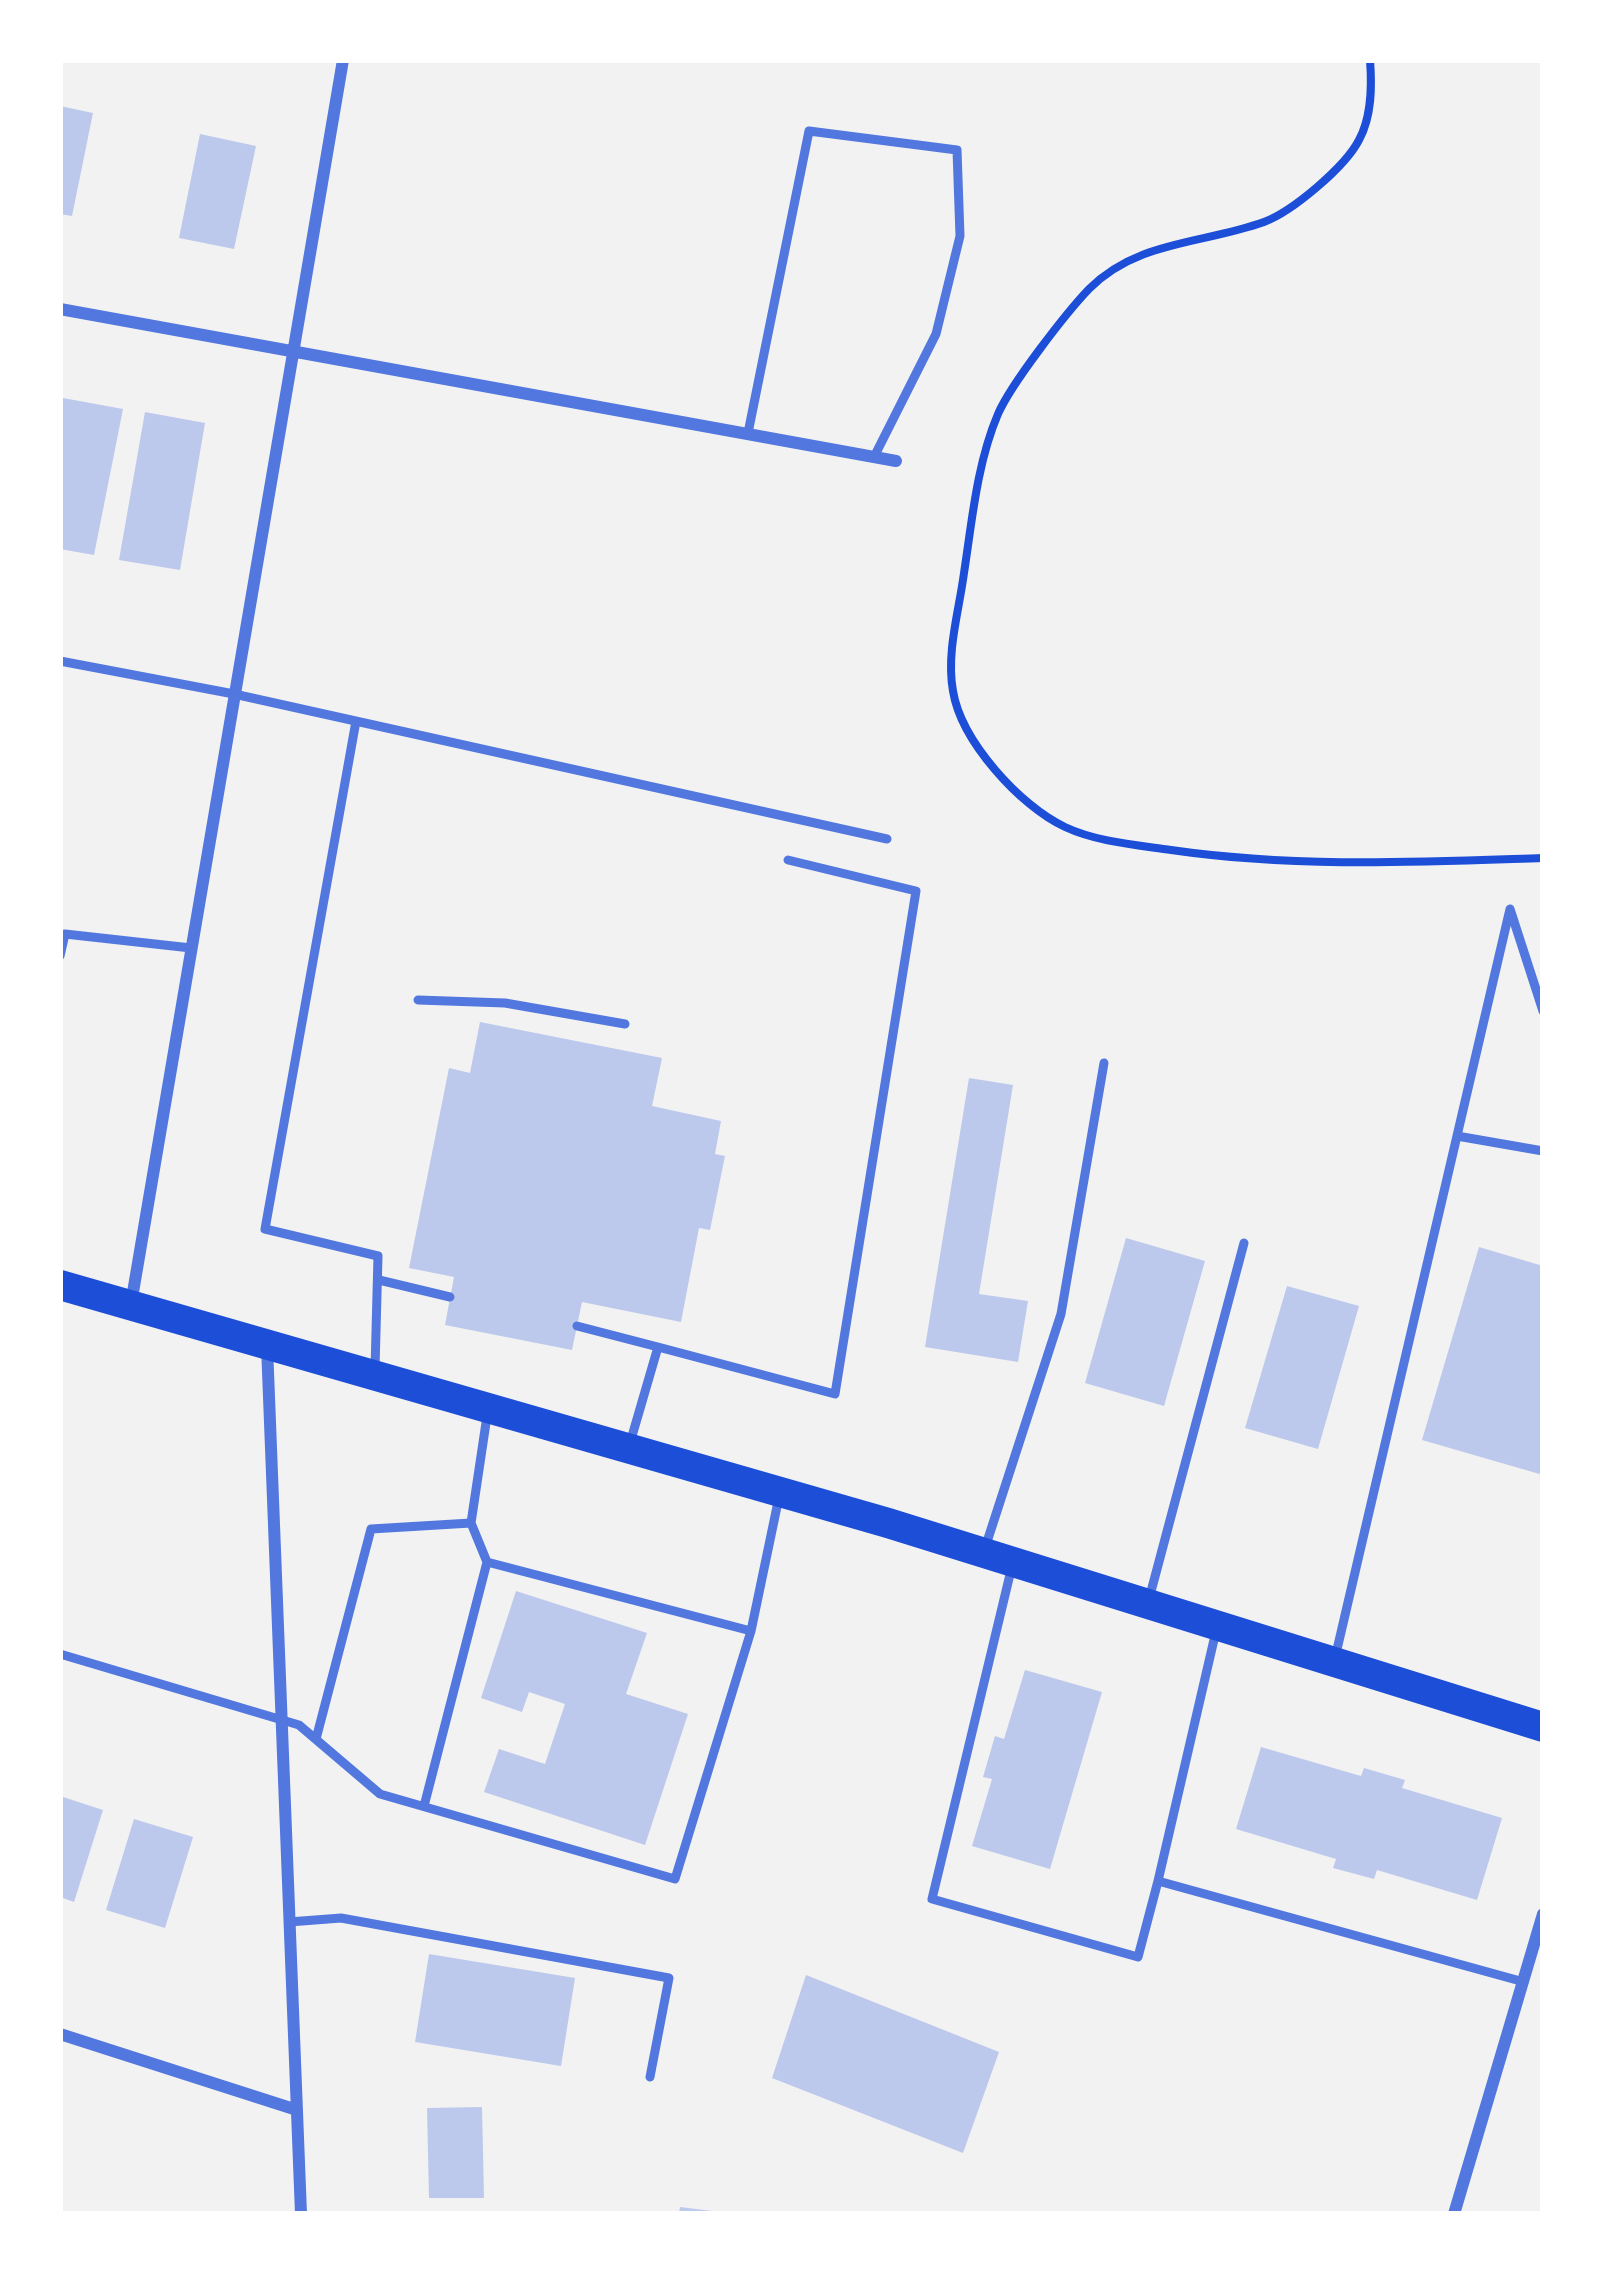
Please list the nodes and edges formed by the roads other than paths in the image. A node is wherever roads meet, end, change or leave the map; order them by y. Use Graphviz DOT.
graph roads {
  1 [pos="343,60"];
  2 [pos="60,309"];
  3 [pos="292,351"];
  4 [pos="748,433"];
  5 [pos="874,457"];
  6 [pos="896,460"];
  7 [pos="60,662"];
  8 [pos="234,694"];
  9 [pos="356,721"];
  10 [pos="887,839"];
  11 [pos="788,860"];
  12 [pos="191,949"];
  13 [pos="60,956"];
  14 [pos="418,1000"];
  15 [pos="1543,1011"];
  16 [pos="625,1024"];
  17 [pos="1104,1063"];
  18 [pos="1457,1136"];
  19 [pos="1543,1151"];
  20 [pos="1244,1243"];
  21 [pos="379,1280"];
  22 [pos="60,1285"];
  23 [pos="450,1297"];
  24 [pos="131,1306"];
  25 [pos="577,1326"];
  26 [pos="267,1343"];
  27 [pos="658,1346"];
  28 [pos="375,1374"];
  29 [pos="489,1408"];
  30 [pos="628,1448"];
  31 [pos="780,1492"];
  32 [pos="471,1523"];
  33 [pos="998,1557"];
  34 [pos="487,1562"];
  35 [pos="1148,1604"];
  36 [pos="1217,1626"];
  37 [pos="751,1631"];
  38 [pos="60,1654"];
  39 [pos="1334,1662"];
  40 [pos="281,1720"];
  41 [pos="1543,1727"];
  42 [pos="316,1739"];
  43 [pos="424,1806"];
  44 [pos="1158,1880"];
  45 [pos="1543,1914"];
  46 [pos="289,1922"];
  47 [pos="1524,1982"];
  48 [pos="60,2034"];
  49 [pos="650,2077"];
  50 [pos="297,2110"];
  51 [pos="301,2214"];
  52 [pos="1454,2214"];
  1 -- 3 [label="street"];
  2 -- 3 [label="street"];
  3 -- 4 [label="street"];
  3 -- 8 [label="street"];
  4 -- 5 [label="street"];
  4 -- 5 [label="lane"];
  5 -- 6 [label="street"];
  7 -- 8 [label="lane"];
  8 -- 9 [label="lane"];
  8 -- 12 [label="street"];
  9 -- 10 [label="lane"];
  9 -- 21 [label="lane"];
  11 -- 27 [label="lane"];
  12 -- 13 [label="lane"];
  12 -- 24 [label="street"];
  14 -- 16 [label="lane"];
  15 -- 18 [label="lane"];
  17 -- 33 [label="lane"];
  18 -- 19 [label="lane"];
  18 -- 39 [label="lane"];
  20 -- 35 [label="lane"];
  21 -- 23 [label="lane"];
  21 -- 28 [label="lane"];
  22 -- 24 [label="main road"];
  24 -- 26 [label="main road"];
  25 -- 27 [label="lane"];
  26 -- 28 [label="main road"];
  26 -- 40 [label="street"];
  27 -- 30 [label="lane"];
  28 -- 29 [label="main road"];
  29 -- 30 [label="main road"];
  29 -- 32 [label="lane"];
  30 -- 31 [label="main road"];
  31 -- 33 [label="main road"];
  31 -- 37 [label="lane"];
  32 -- 34 [label="lane"];
  32 -- 42 [label="lane"];
  33 -- 35 [label="main road"];
  33 -- 44 [label="lane"];
  34 -- 37 [label="lane"];
  34 -- 43 [label="lane"];
  35 -- 36 [label="main road"];
  36 -- 39 [label="main road"];
  36 -- 44 [label="lane"];
  37 -- 43 [label="lane"];
  38 -- 40 [label="lane"];
  39 -- 41 [label="main road"];
  40 -- 42 [label="lane"];
  40 -- 46 [label="street"];
  42 -- 43 [label="lane"];
  44 -- 47 [label="lane"];
  45 -- 47 [label="street"];
  46 -- 49 [label="lane"];
  46 -- 50 [label="street"];
  47 -- 52 [label="street"];
  48 -- 50 [label="street"];
  50 -- 51 [label="street"];
}
